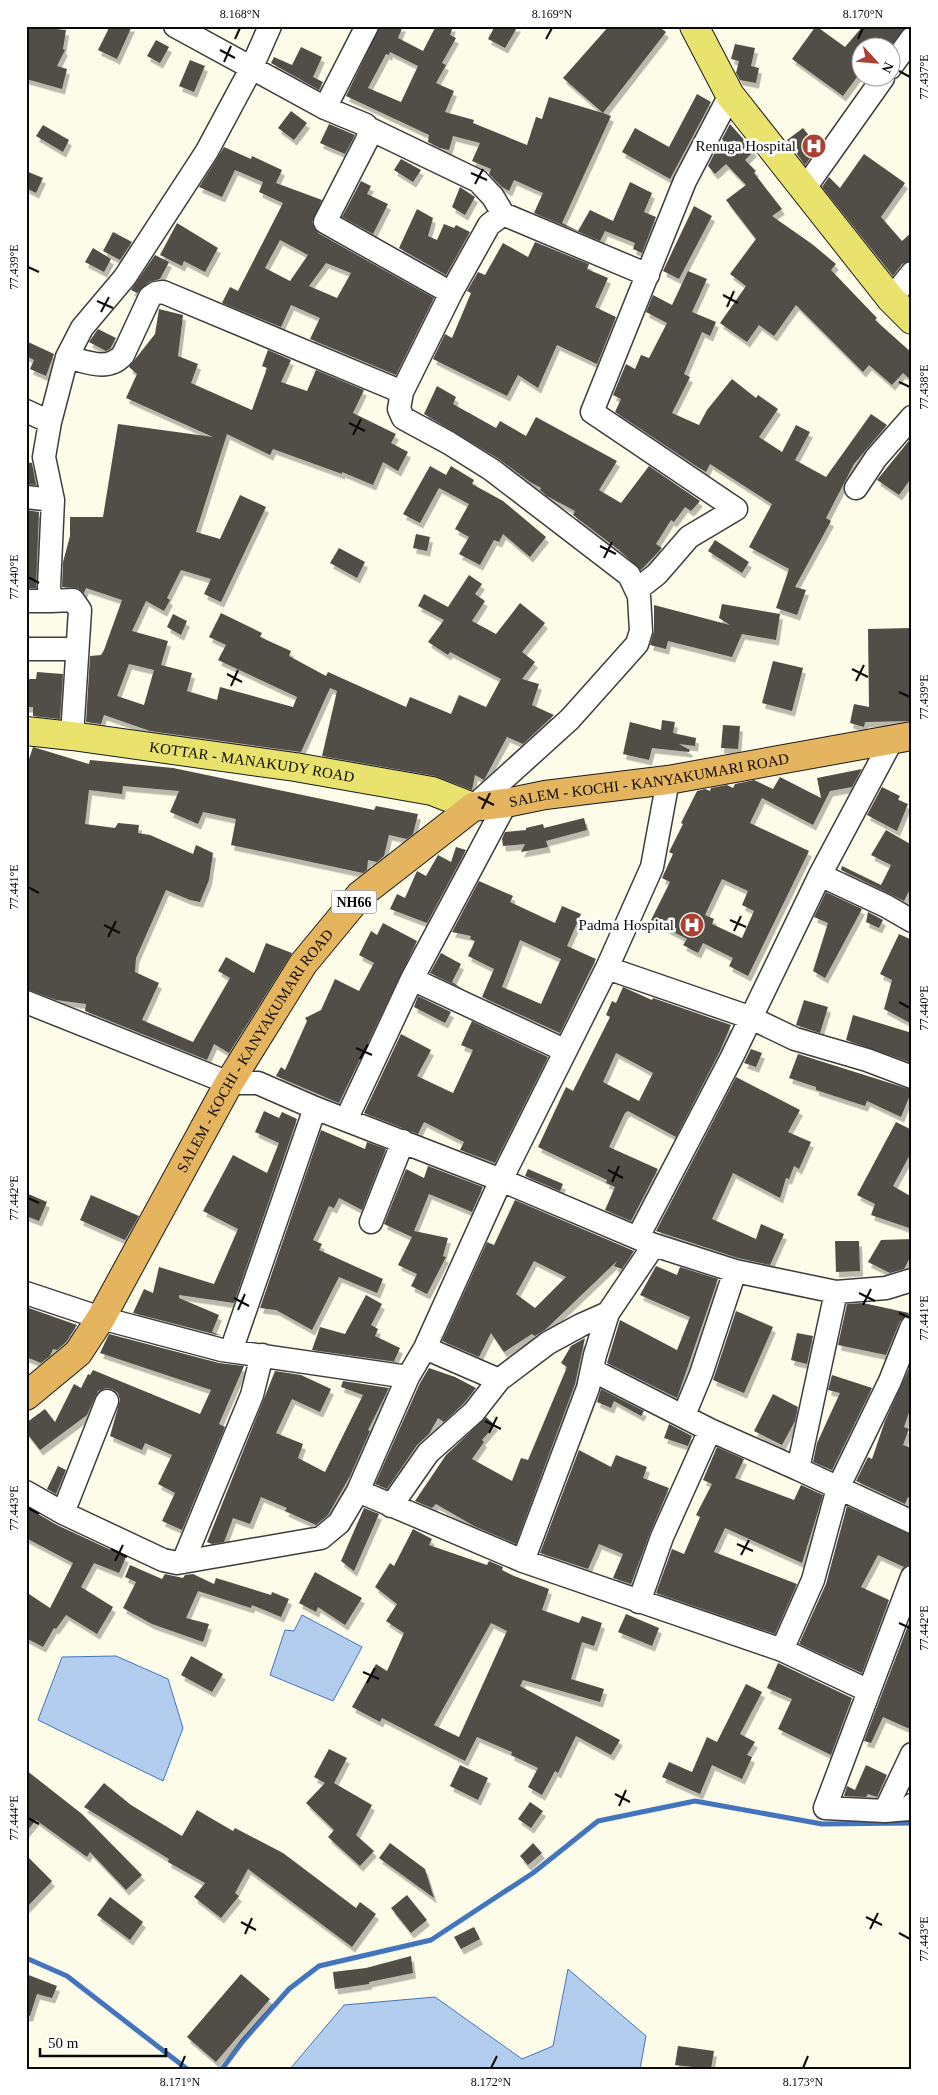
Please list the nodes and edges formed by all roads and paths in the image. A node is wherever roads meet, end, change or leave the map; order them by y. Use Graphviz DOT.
graph roads {
  1 [pos="174,26"];
  2 [pos="270,26"];
  3 [pos="367,26"];
  4 [pos="694,26"];
  5 [pos="912,38"];
  6 [pos="900,54"];
  7 [pos="251,69"];
  8 [pos="876,88"];
  9 [pos="730,95"];
  10 [pos="325,108"];
  11 [pos="368,128"];
  12 [pos="805,188"];
  13 [pos="503,214"];
  14 [pos="912,273"];
  15 [pos="648,275"];
  16 [pos="451,293"];
  17 [pos="891,299"];
  18 [pos="912,320"];
  19 [pos="67,357"];
  20 [pos="402,392"];
  21 [pos="26,411"];
  22 [pos="912,417"];
  23 [pos="50,422"];
  24 [pos="856,488"];
  25 [pos="26,497"];
  26 [pos="53,500"];
  27 [pos="638,589"];
  28 [pos="26,601"];
  29 [pos="51,601"];
  30 [pos="26,649"];
  31 [pos="77,650"];
  32 [pos="26,731"];
  33 [pos="72,736"];
  34 [pos="902,738"];
  35 [pos="668,780"];
  36 [pos="506,803"];
  37 [pos="473,807"];
  38 [pos="820,875"];
  39 [pos="912,921"];
  40 [pos="607,968"];
  41 [pos="412,980"];
  42 [pos="26,1002"];
  43 [pos="750,1017"];
  44 [pos="564,1050"];
  45 [pos="912,1077"];
  46 [pos="229,1083"];
  47 [pos="315,1108"];
  48 [pos="346,1120"];
  49 [pos="403,1142"];
  50 [pos="502,1180"];
  51 [pos="372,1222"];
  52 [pos="646,1241"];
  53 [pos="736,1272"];
  54 [pos="912,1280"];
  55 [pos="836,1292"];
  56 [pos="26,1293"];
  57 [pos="608,1313"];
  58 [pos="101,1318"];
  59 [pos="912,1326"];
  60 [pos="424,1348"];
  61 [pos="231,1351"];
  62 [pos="262,1356"];
  63 [pos="592,1370"];
  64 [pos="408,1377"];
  65 [pos="499,1380"];
  66 [pos="26,1396"];
  67 [pos="107,1401"];
  68 [pos="684,1415"];
  69 [pos="710,1430"];
  70 [pos="798,1469"];
  71 [pos="838,1488"];
  72 [pos="358,1491"];
  73 [pos="26,1492"];
  74 [pos="391,1506"];
  75 [pos="63,1513"];
  76 [pos="912,1522"];
  77 [pos="523,1561"];
  78 [pos="183,1562"];
  79 [pos="912,1577"];
  80 [pos="639,1602"];
  81 [pos="782,1650"];
  82 [pos="869,1692"];
  83 [pos="912,1754"];
  84 [pos="912,1805"];
  85 [pos="885,1811"];
  1 -- 7 [label="street"];
  2 -- 7 [label="street"];
  3 -- 10 [label="street"];
  4 -- 9 [label="main road"];
  5 -- 6 [label="street"];
  7 -- 10 [label="street"];
  7 -- 19 [label="street"];
  8 -- 12 [label="street"];
  9 -- 12 [label="main road"];
  9 -- 15 [label="street"];
  10 -- 11 [label="street"];
  11 -- 13 [label="street"];
  11 -- 16 [label="street"];
  12 -- 17 [label="main road"];
  13 -- 15 [label="street"];
  13 -- 16 [label="street"];
  14 -- 17 [label="street"];
  15 -- 27 [label="street"];
  16 -- 20 [label="street"];
  17 -- 18 [label="main road"];
  19 -- 20 [label="street"];
  19 -- 23 [label="street"];
  20 -- 27 [label="street"];
  21 -- 23 [label="street"];
  22 -- 24 [label="street"];
  23 -- 26 [label="street"];
  25 -- 26 [label="street"];
  26 -- 29 [label="street"];
  27 -- 37 [label="street"];
  28 -- 29 [label="street"];
  29 -- 31 [label="street"];
  30 -- 31 [label="street"];
  31 -- 33 [label="street"];
  32 -- 33 [label="main road, KOTTAR - MANAKUDY ROAD"];
  33 -- 37 [label="main road, KOTTAR - MANAKUDY ROAD"];
  34 -- 35 [label="highway, SALEM - KOCHI - KANYAKUMARI ROAD"];
  34 -- 38 [label="street"];
  35 -- 36 [label="highway, SALEM - KOCHI - KANYAKUMARI ROAD"];
  35 -- 40 [label="street"];
  36 -- 37 [label="highway, SALEM - KOCHI - KANYAKUMARI ROAD"];
  36 -- 41 [label="street"];
  37 -- 46 [label="highway, SALEM - KOCHI - KANYAKUMARI ROAD / NH66"];
  38 -- 39 [label="street"];
  38 -- 43 [label="street"];
  40 -- 43 [label="street"];
  40 -- 44 [label="street"];
  41 -- 44 [label="street"];
  41 -- 48 [label="street"];
  42 -- 46 [label="street"];
  43 -- 45 [label="street"];
  43 -- 52 [label="street"];
  44 -- 50 [label="street"];
  46 -- 47 [label="street"];
  46 -- 58 [label="highway, SALEM - KOCHI - KANYAKUMARI ROAD / NH66"];
  47 -- 48 [label="street"];
  47 -- 61 [label="street"];
  48 -- 49 [label="street"];
  49 -- 50 [label="street"];
  49 -- 51 [label="street"];
  50 -- 52 [label="street"];
  50 -- 60 [label="street"];
  52 -- 53 [label="street"];
  52 -- 57 [label="street"];
  53 -- 55 [label="street"];
  53 -- 68 [label="street"];
  54 -- 55 [label="street"];
  55 -- 70 [label="street"];
  56 -- 58 [label="street"];
  57 -- 63 [label="street"];
  57 -- 65 [label="street"];
  58 -- 61 [label="street"];
  58 -- 66 [label="highway, SALEM - KOCHI - KANYAKUMARI ROAD / NH66"];
  59 -- 71 [label="street"];
  60 -- 64 [label="street"];
  60 -- 65 [label="street"];
  61 -- 62 [label="street"];
  62 -- 64 [label="street"];
  62 -- 78 [label="street"];
  63 -- 68 [label="street"];
  63 -- 77 [label="street"];
  64 -- 72 [label="street"];
  65 -- 74 [label="street"];
  67 -- 75 [label="street"];
  68 -- 69 [label="street"];
  69 -- 70 [label="street"];
  69 -- 80 [label="street"];
  70 -- 71 [label="street"];
  71 -- 76 [label="street"];
  71 -- 81 [label="street"];
  72 -- 74 [label="street"];
  72 -- 78 [label="street"];
  73 -- 75 [label="street"];
  74 -- 77 [label="street"];
  75 -- 78 [label="street"];
  77 -- 80 [label="street"];
  79 -- 82 [label="street"];
  80 -- 81 [label="street"];
  81 -- 82 [label="street"];
  82 -- 85 [label="street"];
  83 -- 85 [label="street"];
  84 -- 85 [label="street"];
}
